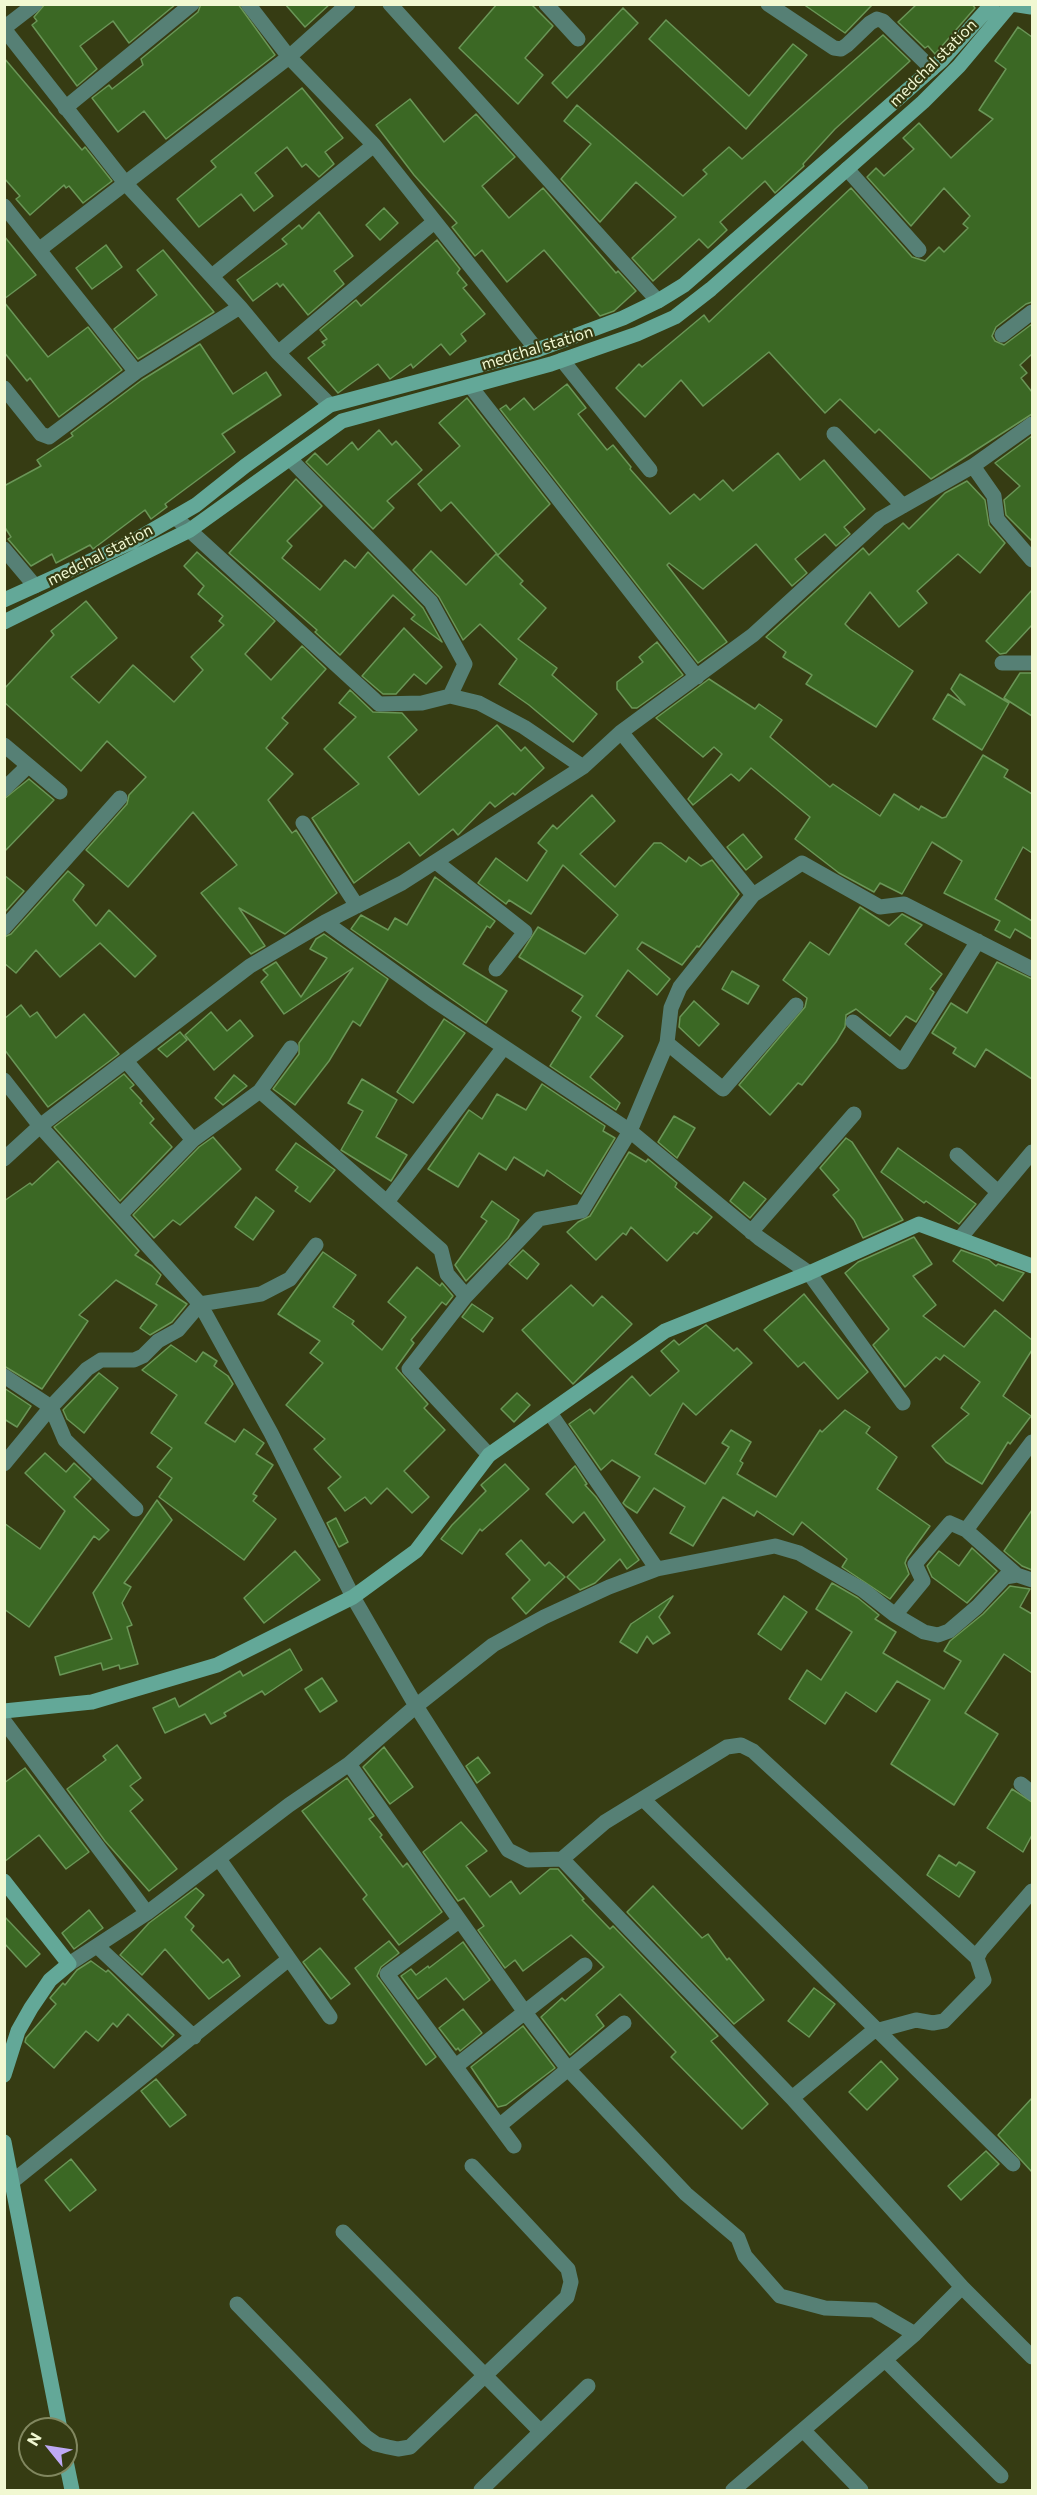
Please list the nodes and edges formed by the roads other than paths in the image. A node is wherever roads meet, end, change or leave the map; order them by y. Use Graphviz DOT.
graph roads {
  1 [pos="35,4"];
  2 [pos="192,4"];
  3 [pos="248,4"];
  4 [pos="348,4"];
  5 [pos="390,4"];
  6 [pos="546,4"];
  7 [pos="768,4"];
  8 [pos="992,4"];
  9 [pos="1012,4"];
  10 [pos="1031,6"];
  11 [pos="4,28"];
  12 [pos="578,39"];
  13 [pos="289,57"];
  14 [pos="932,69"];
  15 [pos="65,108"];
  16 [pos="374,145"];
  17 [pos="847,168"];
  18 [pos="126,184"];
  19 [pos="4,206"];
  20 [pos="434,222"];
  21 [pos="40,249"];
  22 [pos="920,250"];
  23 [pos="212,276"];
  24 [pos="658,301"];
  25 [pos="240,307"];
  26 [pos="1032,312"];
  27 [pos="1002,335"];
  28 [pos="537,350"];
  29 [pos="278,353"];
  30 [pos="562,360"];
  31 [pos="136,372"];
  32 [pos="471,387"];
  33 [pos="4,388"];
  34 [pos="330,405"];
  35 [pos="1032,424"];
  36 [pos="834,434"];
  37 [pos="290,459"];
  38 [pos="973,466"];
  39 [pos="650,470"];
  40 [pos="903,506"];
  41 [pos="176,517"];
  42 [pos="190,530"];
  43 [pos="4,549"];
  44 [pos="1032,560"];
  45 [pos="35,586"];
  46 [pos="4,600"];
  47 [pos="4,622"];
  48 [pos="1002,663"];
  49 [pos="1032,663"];
  50 [pos="697,676"];
  51 [pos="450,696"];
  52 [pos="621,732"];
  53 [pos="4,745"];
  54 [pos="28,766"];
  55 [pos="583,767"];
  56 [pos="4,789"];
  57 [pos="60,792"];
  58 [pos="120,798"];
  59 [pos="303,824"];
  60 [pos="436,862"];
  61 [pos="753,895"];
  62 [pos="357,906"];
  63 [pos="326,922"];
  64 [pos="4,928"];
  65 [pos="978,941"];
  66 [pos="496,969"];
  67 [pos="1032,969"];
  68 [pos="796,1005"];
  69 [pos="853,1022"];
  70 [pos="667,1043"];
  71 [pos="504,1047"];
  72 [pos="291,1048"];
  73 [pos="126,1061"];
  74 [pos="4,1080"];
  75 [pos="260,1091"];
  76 [pos="854,1114"];
  77 [pos="40,1126"];
  78 [pos="630,1131"];
  79 [pos="193,1140"];
  80 [pos="1032,1152"];
  81 [pos="957,1155"];
  82 [pos="4,1159"];
  83 [pos="998,1192"];
  84 [pos="387,1202"];
  85 [pos="120,1215"];
  86 [pos="751,1232"];
  87 [pos="961,1237"];
  88 [pos="316,1245"];
  89 [pos="1032,1266"];
  90 [pos="809,1273"];
  91 [pos="466,1296"];
  92 [pos="200,1304"];
  93 [pos="4,1376"];
  94 [pos="903,1403"];
  95 [pos="51,1407"];
  96 [pos="550,1413"];
  97 [pos="1032,1442"];
  98 [pos="489,1455"];
  99 [pos="4,1464"];
  100 [pos="136,1509"];
  101 [pos="966,1530"];
  102 [pos="657,1569"];
  103 [pos="1017,1575"];
  104 [pos="1032,1580"];
  105 [pos="353,1597"];
  106 [pos="895,1615"];
  107 [pos="416,1706"];
  108 [pos="4,1711"];
  109 [pos="4,1721"];
  110 [pos="349,1764"];
  111 [pos="643,1798"];
  112 [pos="219,1859"];
  113 [pos="562,1859"];
  114 [pos="4,1881"];
  115 [pos="1032,1891"];
  116 [pos="147,1913"];
  117 [pos="459,1921"];
  118 [pos="98,1947"];
  119 [pos="977,1958"];
  120 [pos="289,1959"];
  121 [pos="69,1964"];
  122 [pos="585,1965"];
  123 [pos="524,2011"];
  124 [pos="330,2017"];
  125 [pos="624,2023"];
  126 [pos="878,2030"];
  127 [pos="194,2037"];
  128 [pos="456,2066"];
  129 [pos="568,2069"];
  130 [pos="4,2075"];
  131 [pos="792,2098"];
  132 [pos="500,2126"];
  133 [pos="4,2142"];
  134 [pos="514,2146"];
  135 [pos="1013,2164"];
  136 [pos="472,2166"];
  137 [pos="13,2181"];
  138 [pos="343,2232"];
  139 [pos="962,2287"];
  140 [pos="237,2304"];
  141 [pos="915,2334"];
  142 [pos="1032,2357"];
  143 [pos="885,2360"];
  144 [pos="486,2375"];
  145 [pos="588,2386"];
  146 [pos="58,2417"];
  147 [pos="802,2430"];
  148 [pos="541,2432"];
  149 [pos="1001,2476"];
  150 [pos="481,2490"];
  151 [pos="732,2490"];
  152 [pos="861,2490"];
  1 -- 11 [label="street"];
  2 -- 15 [label="street"];
  3 -- 13 [label="street"];
  4 -- 13 [label="street"];
  5 -- 24 [label="street"];
  6 -- 12 [label="street"];
  7 -- 14 [label="street"];
  8 -- 14 [label="street, medchal station"];
  9 -- 10 [label="street"];
  9 -- 17 [label="street, medchal station"];
  11 -- 15 [label="street"];
  13 -- 16 [label="street"];
  13 -- 18 [label="street"];
  14 -- 24 [label="street, medchal station"];
  15 -- 18 [label="street"];
  16 -- 20 [label="street"];
  16 -- 23 [label="street"];
  17 -- 22 [label="street"];
  17 -- 30 [label="street, medchal station"];
  18 -- 21 [label="street"];
  18 -- 23 [label="street"];
  19 -- 21 [label="street"];
  20 -- 28 [label="street"];
  20 -- 29 [label="street"];
  21 -- 31 [label="street"];
  23 -- 25 [label="street"];
  24 -- 28 [label="street, medchal station"];
  25 -- 29 [label="street"];
  25 -- 31 [label="street"];
  26 -- 27 [label="street"];
  28 -- 34 [label="street, medchal station"];
  29 -- 34 [label="street"];
  30 -- 32 [label="street, medchal station"];
  30 -- 39 [label="street"];
  31 -- 33 [label="street"];
  32 -- 37 [label="street, medchal station"];
  32 -- 50 [label="street"];
  34 -- 41 [label="street, medchal station"];
  35 -- 38 [label="street"];
  36 -- 40 [label="street"];
  37 -- 42 [label="street, medchal station"];
  37 -- 51 [label="street"];
  38 -- 40 [label="street"];
  38 -- 44 [label="street"];
  40 -- 50 [label="street"];
  41 -- 42 [label="street"];
  41 -- 45 [label="street, medchal station"];
  42 -- 47 [label="street, medchal station"];
  42 -- 51 [label="street"];
  43 -- 45 [label="street"];
  45 -- 46 [label="street, medchal station"];
  48 -- 49 [label="street"];
  50 -- 52 [label="street"];
  51 -- 55 [label="street"];
  52 -- 55 [label="street"];
  52 -- 61 [label="street"];
  53 -- 54 [label="street"];
  54 -- 56 [label="street"];
  54 -- 57 [label="street"];
  55 -- 60 [label="street"];
  58 -- 64 [label="street"];
  59 -- 62 [label="street"];
  60 -- 62 [label="street"];
  60 -- 66 [label="street"];
  61 -- 65 [label="street"];
  61 -- 70 [label="street"];
  62 -- 63 [label="street"];
  63 -- 71 [label="street"];
  63 -- 73 [label="street"];
  65 -- 67 [label="street"];
  65 -- 69 [label="street"];
  68 -- 70 [label="street"];
  70 -- 78 [label="street"];
  71 -- 78 [label="street"];
  71 -- 84 [label="street"];
  72 -- 75 [label="street"];
  73 -- 77 [label="street"];
  73 -- 79 [label="street"];
  74 -- 77 [label="street"];
  75 -- 79 [label="street"];
  75 -- 84 [label="street"];
  76 -- 86 [label="street"];
  77 -- 82 [label="street"];
  77 -- 85 [label="street"];
  78 -- 86 [label="street"];
  78 -- 91 [label="street"];
  79 -- 85 [label="street"];
  80 -- 83 [label="street"];
  81 -- 83 [label="street"];
  83 -- 87 [label="street"];
  84 -- 91 [label="street"];
  85 -- 92 [label="street"];
  86 -- 90 [label="street"];
  87 -- 89 [label="street"];
  87 -- 90 [label="street"];
  88 -- 92 [label="street"];
  90 -- 94 [label="street"];
  90 -- 96 [label="street"];
  91 -- 98 [label="street"];
  92 -- 95 [label="street"];
  92 -- 105 [label="street"];
  93 -- 95 [label="street"];
  95 -- 99 [label="street"];
  95 -- 100 [label="street"];
  96 -- 98 [label="street"];
  96 -- 102 [label="street"];
  97 -- 101 [label="street"];
  98 -- 105 [label="street"];
  101 -- 103 [label="street"];
  101 -- 106 [label="street"];
  102 -- 106 [label="street"];
  102 -- 107 [label="street"];
  103 -- 104 [label="street"];
  103 -- 106 [label="street"];
  105 -- 107 [label="street"];
  105 -- 108 [label="street"];
  107 -- 110 [label="street"];
  107 -- 113 [label="street"];
  109 -- 116 [label="street"];
  110 -- 112 [label="street"];
  110 -- 117 [label="street"];
  111 -- 113 [label="street"];
  111 -- 119 [label="street"];
  111 -- 126 [label="street"];
  112 -- 116 [label="street"];
  112 -- 120 [label="street"];
  113 -- 131 [label="street"];
  114 -- 121 [label="street"];
  115 -- 119 [label="street"];
  116 -- 118 [label="street"];
  117 -- 123 [label="street"];
  117 -- 128 [label="street"];
  118 -- 121 [label="street"];
  118 -- 127 [label="street"];
  119 -- 126 [label="street"];
  120 -- 124 [label="street"];
  120 -- 127 [label="street"];
  121 -- 130 [label="street"];
  122 -- 123 [label="street"];
  123 -- 128 [label="street"];
  123 -- 129 [label="street"];
  125 -- 129 [label="street"];
  126 -- 131 [label="street"];
  126 -- 135 [label="street"];
  127 -- 137 [label="street"];
  128 -- 132 [label="street"];
  129 -- 132 [label="street"];
  129 -- 141 [label="street"];
  131 -- 139 [label="street"];
  132 -- 134 [label="street"];
  133 -- 137 [label="street"];
  136 -- 144 [label="street"];
  137 -- 146 [label="street"];
  138 -- 144 [label="street"];
  139 -- 141 [label="street"];
  139 -- 142 [label="street"];
  140 -- 144 [label="street"];
  141 -- 143 [label="street"];
  143 -- 147 [label="street"];
  143 -- 149 [label="street"];
  144 -- 148 [label="street"];
  145 -- 148 [label="street"];
  147 -- 151 [label="street"];
  147 -- 152 [label="street"];
  148 -- 150 [label="street"];
}
